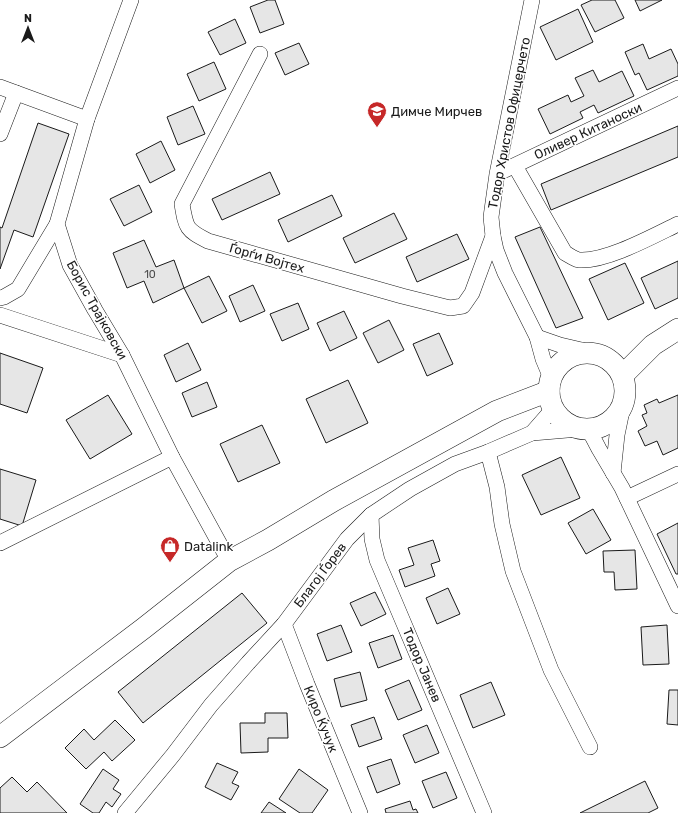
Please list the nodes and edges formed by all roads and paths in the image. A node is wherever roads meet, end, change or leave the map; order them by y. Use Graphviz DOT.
graph roads {
  1 [pos="131,0"];
  2 [pos="532,0"];
  3 [pos="260,54"];
  4 [pos="0,87"];
  5 [pos="678,88"];
  6 [pos="16,92"];
  7 [pos="87,119"];
  8 [pos="0,134"];
  9 [pos="515,166"];
  10 [pos="497,174"];
  11 [pos="57,224"];
  12 [pos="678,224"];
  13 [pos="493,236"];
  14 [pos="0,298"];
  15 [pos="0,315"];
  16 [pos="678,329"];
  17 [pos="537,337"];
  18 [pos="590,352"];
  19 [pos="122,355"];
  20 [pos="623,375"];
  21 [pos="551,393"];
  22 [pos="623,406"];
  23 [pos="584,429"];
  24 [pos="532,433"];
  25 [pos="488,452"];
  26 [pos="172,457"];
  27 [pos="613,472"];
  28 [pos="678,474"];
  29 [pos="627,498"];
  30 [pos="372,515"];
  31 [pos="0,543"];
  32 [pos="229,561"];
  33 [pos="678,606"];
  34 [pos="284,624"];
  35 [pos="0,737"];
  36 [pos="590,747"];
  37 [pos="125,813"];
  38 [pos="360,813"];
  39 [pos="484,813"];
  1 -- 7 [label="street"];
  2 -- 10 [label="street, Тодор Христов Офицерчето"];
  3 -- 13 [label="street, Ѓорѓи Војтех"];
  4 -- 6 [label="street"];
  5 -- 9 [label="street, Оливер Китаноски"];
  6 -- 7 [label="street"];
  6 -- 8 [label="street"];
  7 -- 11 [label="street"];
  9 -- 10 [label="street, Оливер Китаноски"];
  9 -- 12 [label="street"];
  10 -- 13 [label="street, Тодор Христов Офицерчето"];
  11 -- 14 [label="street"];
  11 -- 19 [label="street, Борис Трајковски"];
  13 -- 17 [label="street, Тодор Христов Офицерчето"];
  15 -- 19 [label="street"];
  16 -- 20 [label="main road"];
  17 -- 18 [label="street"];
  17 -- 21 [label="street, Тодор Христов Офицерчето"];
  18 -- 20 [label="main road"];
  18 -- 21 [label="main road"];
  19 -- 26 [label="street, Борис Трајковски"];
  20 -- 22 [label="main road"];
  21 -- 23 [label="main road"];
  21 -- 24 [label="street"];
  21 -- 32 [label="main road"];
  22 -- 23 [label="main road"];
  22 -- 27 [label="street"];
  23 -- 24 [label="street, Благој Ѓорев"];
  23 -- 27 [label="street"];
  24 -- 25 [label="street, Благој Ѓорев"];
  25 -- 30 [label="street, Благој Ѓорев"];
  25 -- 36 [label="street"];
  26 -- 31 [label="street"];
  26 -- 32 [label="street, Борис Трајковски"];
  27 -- 29 [label="street"];
  28 -- 29 [label="street"];
  29 -- 33 [label="street"];
  30 -- 34 [label="street, Благој Ѓорев"];
  30 -- 39 [label="street, Тодор Јанев"];
  32 -- 35 [label="main road"];
  34 -- 37 [label="street, Благој Ѓорев"];
  34 -- 38 [label="street, Киро Ќучук"];
}
